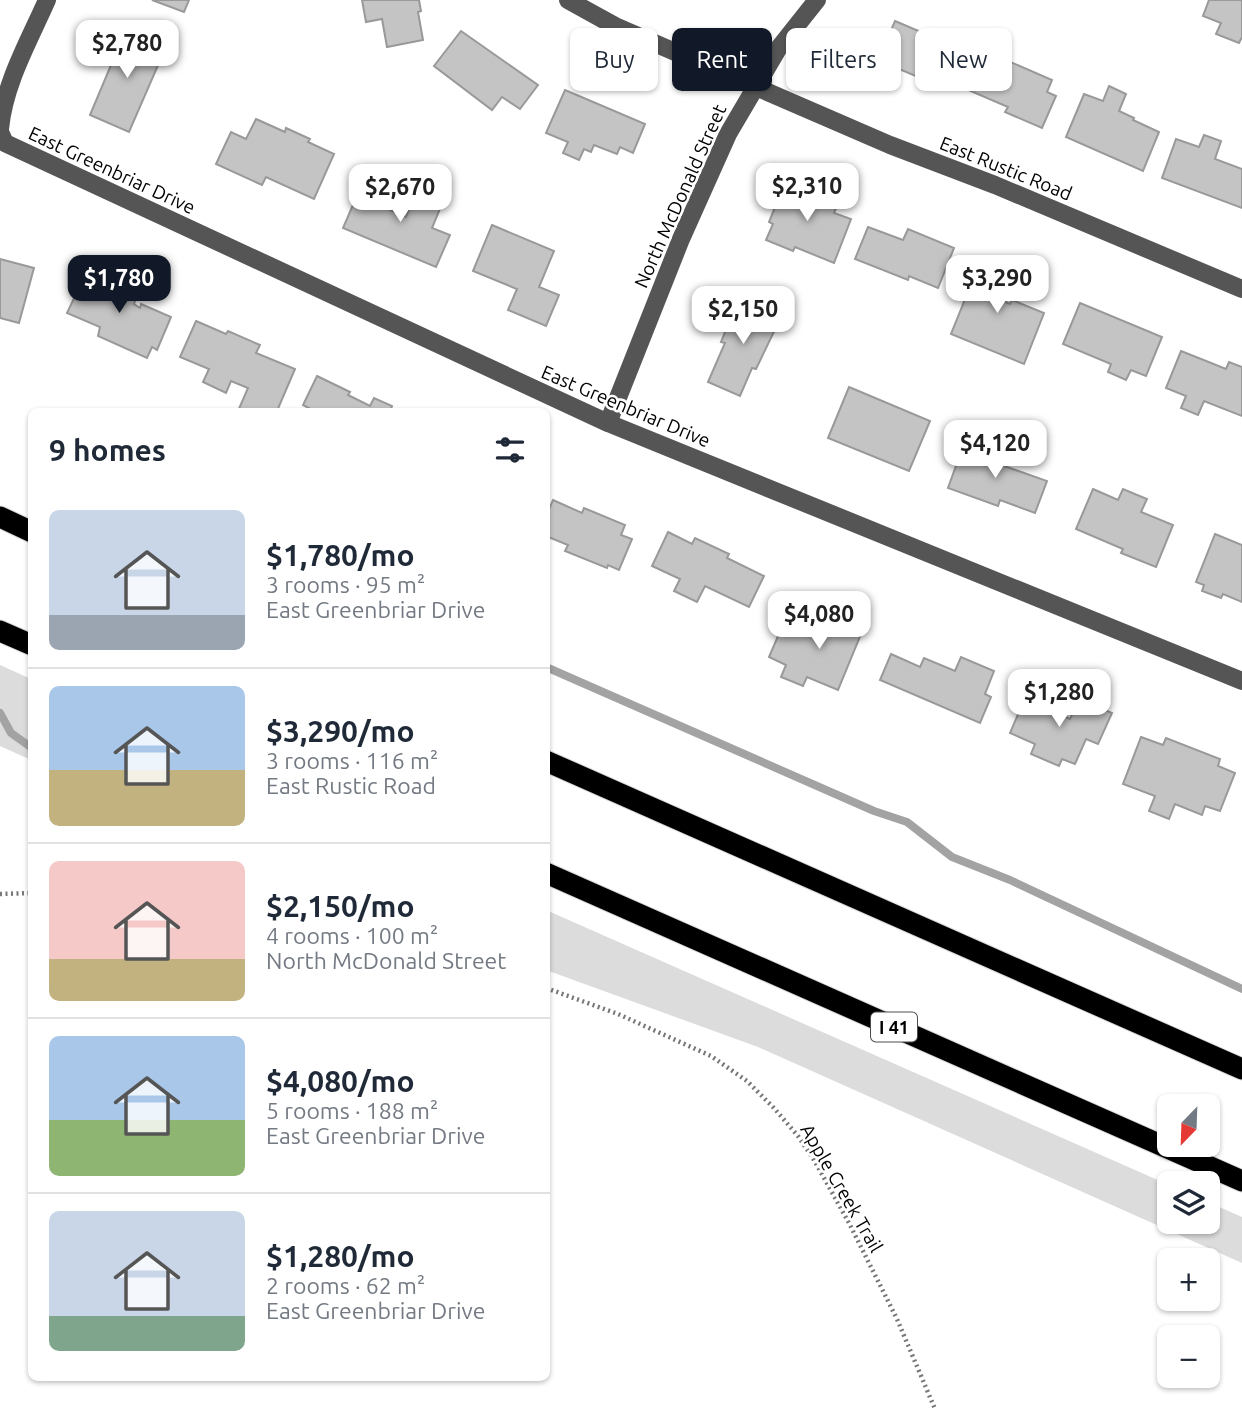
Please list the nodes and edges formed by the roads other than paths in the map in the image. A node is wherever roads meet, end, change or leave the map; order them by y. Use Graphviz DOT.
graph roads {
  1 [pos="47,0"];
  2 [pos="568,0"];
  3 [pos="817,0"];
  4 [pos="672,50"];
  5 [pos="772,59"];
  6 [pos="752,91"];
  7 [pos="766,91"];
  8 [pos="2,135"];
  9 [pos="1242,289"];
  10 [pos="608,423"];
  11 [pos="0,517"];
  12 [pos="28,530"];
  13 [pos="0,631"];
  14 [pos="28,643"];
  15 [pos="1242,681"];
  16 [pos="550,763"];
  17 [pos="550,875"];
  18 [pos="1242,1069"];
  19 [pos="1242,1181"];
  1 -- 8 [label="street"];
  2 -- 4 [label="street, East Rustic Road"];
  3 -- 5 [label="street, North McDonald Street"];
  6 -- 10 [label="street, North McDonald Street"];
  7 -- 9 [label="street, East Rustic Road"];
  8 -- 10 [label="street, East Greenbriar Drive"];
  10 -- 15 [label="street, East Greenbriar Drive"];
  11 -- 12 [label="highway"];
  13 -- 14 [label="highway"];
  16 -- 18 [label="highway"];
  17 -- 19 [label="highway, I 41"];
}
